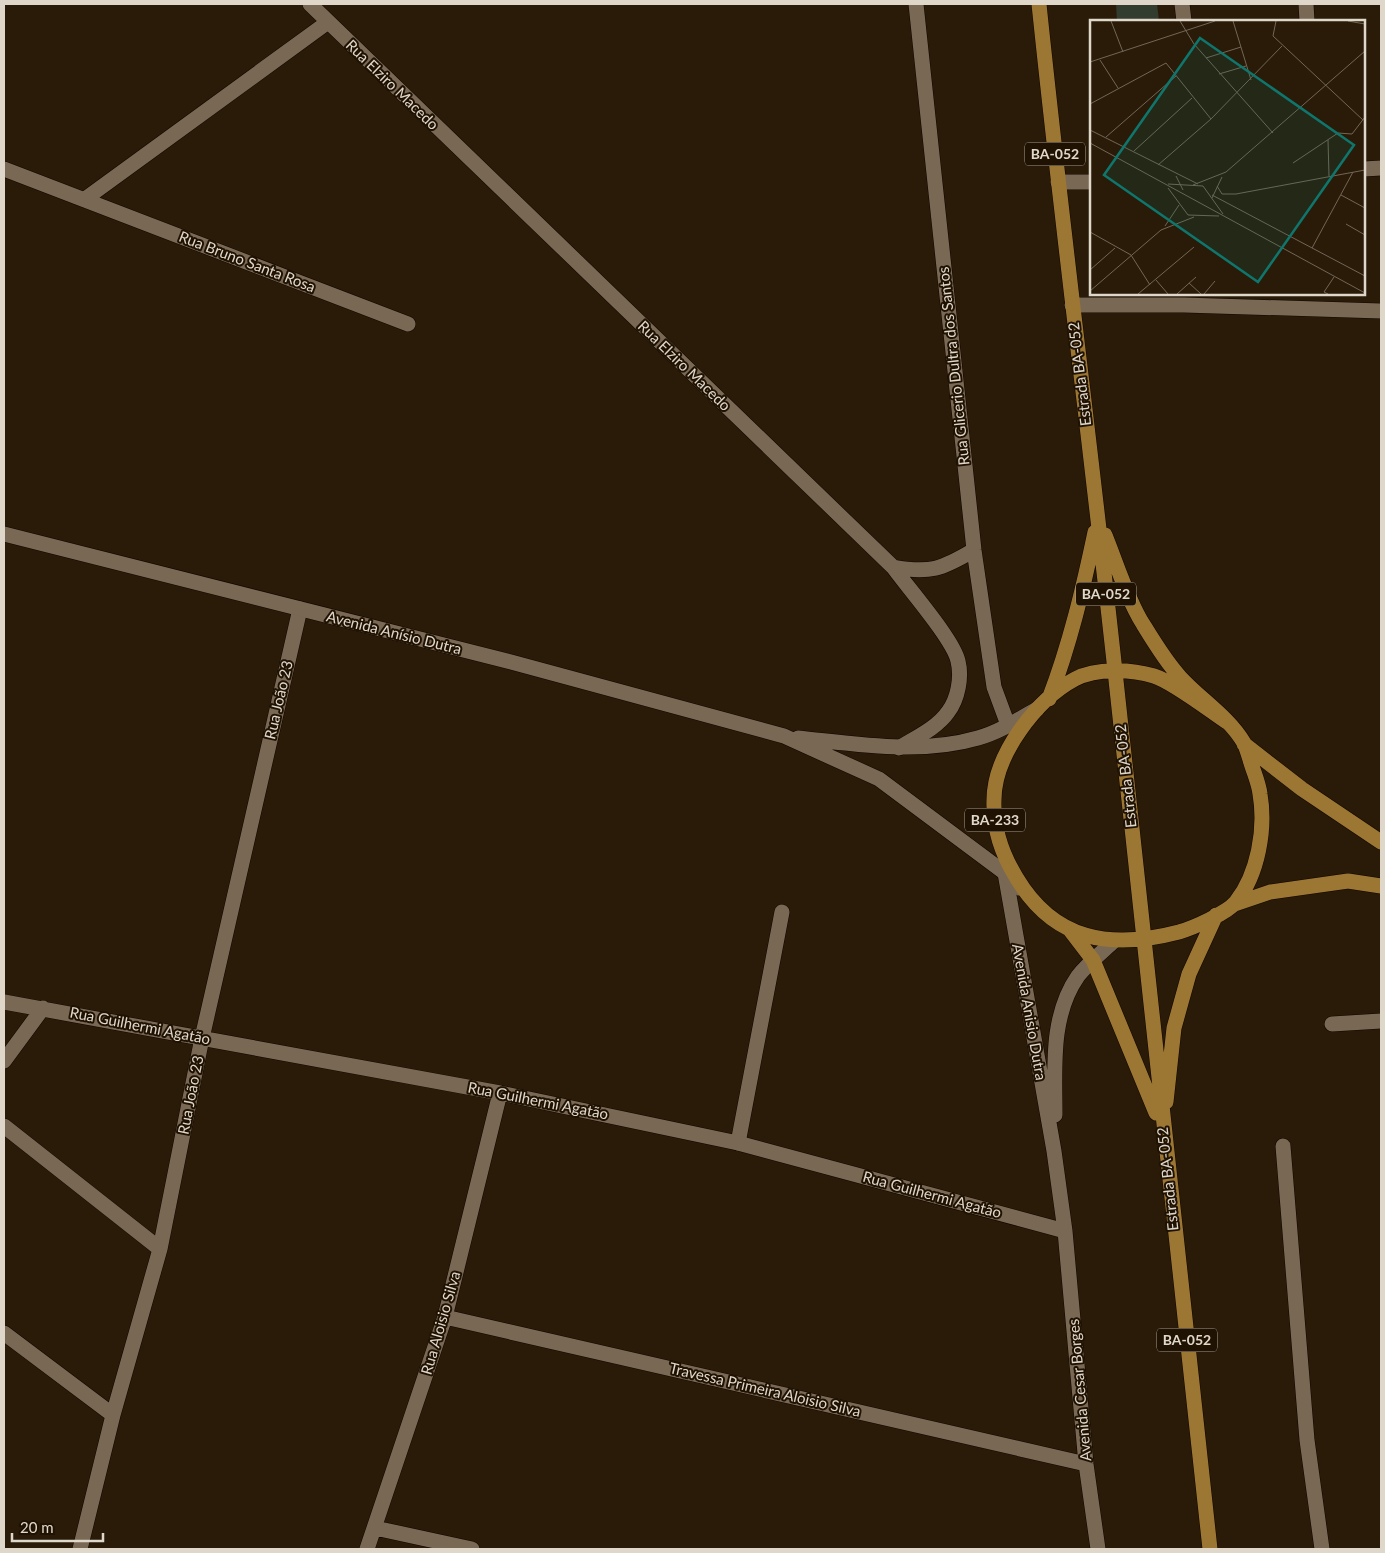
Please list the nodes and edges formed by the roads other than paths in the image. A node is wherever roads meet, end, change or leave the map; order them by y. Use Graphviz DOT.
graph roads {
  1 [pos="310,4"];
  2 [pos="916,4"];
  3 [pos="1039,4"];
  4 [pos="1182,4"];
  5 [pos="1306,4"];
  6 [pos="1184,20"];
  7 [pos="1307,20"];
  8 [pos="328,22"];
  9 [pos="1381,168"];
  10 [pos="4,169"];
  11 [pos="1365,169"];
  12 [pos="1058,182"];
  13 [pos="1090,182"];
  14 [pos="85,199"];
  15 [pos="1072,305"];
  16 [pos="1381,311"];
  17 [pos="408,324"];
  18 [pos="1097,518"];
  19 [pos="4,534"];
  20 [pos="974,550"];
  21 [pos="893,567"];
  22 [pos="300,609"];
  23 [pos="1115,670"];
  24 [pos="1043,704"];
  25 [pos="1227,722"];
  26 [pos="1008,725"];
  27 [pos="784,736"];
  28 [pos="1244,744"];
  29 [pos="899,748"];
  30 [pos="1381,842"];
  31 [pos="1005,873"];
  32 [pos="1381,886"];
  33 [pos="1029,899"];
  34 [pos="1235,904"];
  35 [pos="782,912"];
  36 [pos="1216,916"];
  37 [pos="1070,930"];
  38 [pos="1142,938"];
  39 [pos="1114,941"];
  40 [pos="1093,960"];
  41 [pos="4,1002"];
  42 [pos="43,1008"];
  43 [pos="1381,1022"];
  44 [pos="1332,1024"];
  45 [pos="202,1038"];
  46 [pos="4,1061"];
  47 [pos="500,1093"];
  48 [pos="4,1126"];
  49 [pos="1163,1131"];
  50 [pos="738,1143"];
  51 [pos="1283,1146"];
  52 [pos="1054,1151"];
  53 [pos="1065,1231"];
  54 [pos="160,1249"];
  55 [pos="445,1317"];
  56 [pos="4,1333"];
  57 [pos="113,1415"];
  58 [pos="1086,1464"];
  59 [pos="375,1528"];
  60 [pos="80,1549"];
  61 [pos="367,1549"];
  62 [pos="472,1549"];
  63 [pos="1098,1549"];
  64 [pos="1210,1549"];
  65 [pos="1322,1549"];
  1 -- 8 [label="street, Rua Elziro Macedo"];
  2 -- 20 [label="street, Rua Glicerio Dultra dos Santos"];
  3 -- 12 [label="main road, Estrada BA-052 / BA-052"];
  4 -- 6 [label="street"];
  5 -- 7 [label="street"];
  8 -- 14 [label="street"];
  8 -- 21 [label="street, Rua Elziro Macedo"];
  9 -- 11 [label="street"];
  10 -- 14 [label="street, Rua Bruno Santa Rosa"];
  12 -- 13 [label="street"];
  12 -- 15 [label="main road, Estrada BA-052 / BA-052"];
  14 -- 17 [label="street, Rua Bruno Santa Rosa"];
  15 -- 16 [label="street"];
  15 -- 18 [label="main road, Estrada BA-052 / BA-052"];
  18 -- 23 [label="main road, Estrada BA-052 / BA-052"];
  18 -- 24 [label="main road"];
  18 -- 25 [label="main road"];
  19 -- 22 [label="street, Avenida Anísio Dutra"];
  20 -- 21 [label="street"];
  20 -- 26 [label="street, Rua Glicerio Dultra dos Santos"];
  21 -- 29 [label="street, Rua Elziro Macedo"];
  22 -- 27 [label="street, Avenida Anísio Dutra"];
  22 -- 45 [label="street, Rua João 23"];
  23 -- 24 [label="main road, BA-233"];
  23 -- 25 [label="main road, BA-233"];
  23 -- 38 [label="main road, Estrada BA-052 / BA-052"];
  24 -- 26 [label="street"];
  24 -- 33 [label="main road, BA-233"];
  25 -- 28 [label="main road, BA-233"];
  26 -- 29 [label="street"];
  27 -- 29 [label="street"];
  27 -- 31 [label="street"];
  28 -- 30 [label="main road, BA-233"];
  28 -- 34 [label="main road, BA-233"];
  31 -- 33 [label="street"];
  31 -- 52 [label="street, Avenida Anisio Dutra"];
  32 -- 34 [label="main road, BA-233"];
  33 -- 37 [label="main road, BA-233"];
  34 -- 36 [label="main road, BA-233"];
  35 -- 50 [label="street"];
  36 -- 38 [label="main road, BA-233"];
  36 -- 49 [label="main road"];
  37 -- 39 [label="main road, BA-233"];
  37 -- 40 [label="main road"];
  38 -- 39 [label="main road, BA-233"];
  38 -- 49 [label="main road, Estrada BA-052 / BA-052"];
  39 -- 40 [label="street, Avenida Anisio Dutra"];
  40 -- 49 [label="main road"];
  40 -- 52 [label="street, Avenida Anisio Dutra"];
  41 -- 42 [label="street, Rua Guilhermi Agatão"];
  42 -- 45 [label="street, Rua Guilhermi Agatão"];
  42 -- 46 [label="street"];
  43 -- 44 [label="street"];
  45 -- 47 [label="street, Rua Guilhermi Agatão"];
  45 -- 54 [label="street, Rua João 23"];
  47 -- 50 [label="street, Rua Guilhermi Agatão"];
  47 -- 55 [label="street, Rua Aloisio Silva"];
  48 -- 54 [label="street"];
  49 -- 64 [label="main road, Estrada BA-052 / BA-052"];
  50 -- 53 [label="street, Rua Guilhermi Agatão"];
  51 -- 65 [label="street"];
  52 -- 53 [label="street, Avenida Anisio Dutra"];
  53 -- 58 [label="street, Avenida Cesar Borges"];
  54 -- 57 [label="street, Rua João 23"];
  55 -- 58 [label="street, Travessa Primeira Aloisio Silva"];
  55 -- 59 [label="street, Rua Aloisio Silva"];
  56 -- 57 [label="street"];
  57 -- 60 [label="street, Rua João 23"];
  58 -- 63 [label="street, Avenida Cesar Borges"];
  59 -- 61 [label="street, Rua Aloisio Silva"];
  59 -- 62 [label="street"];
}
